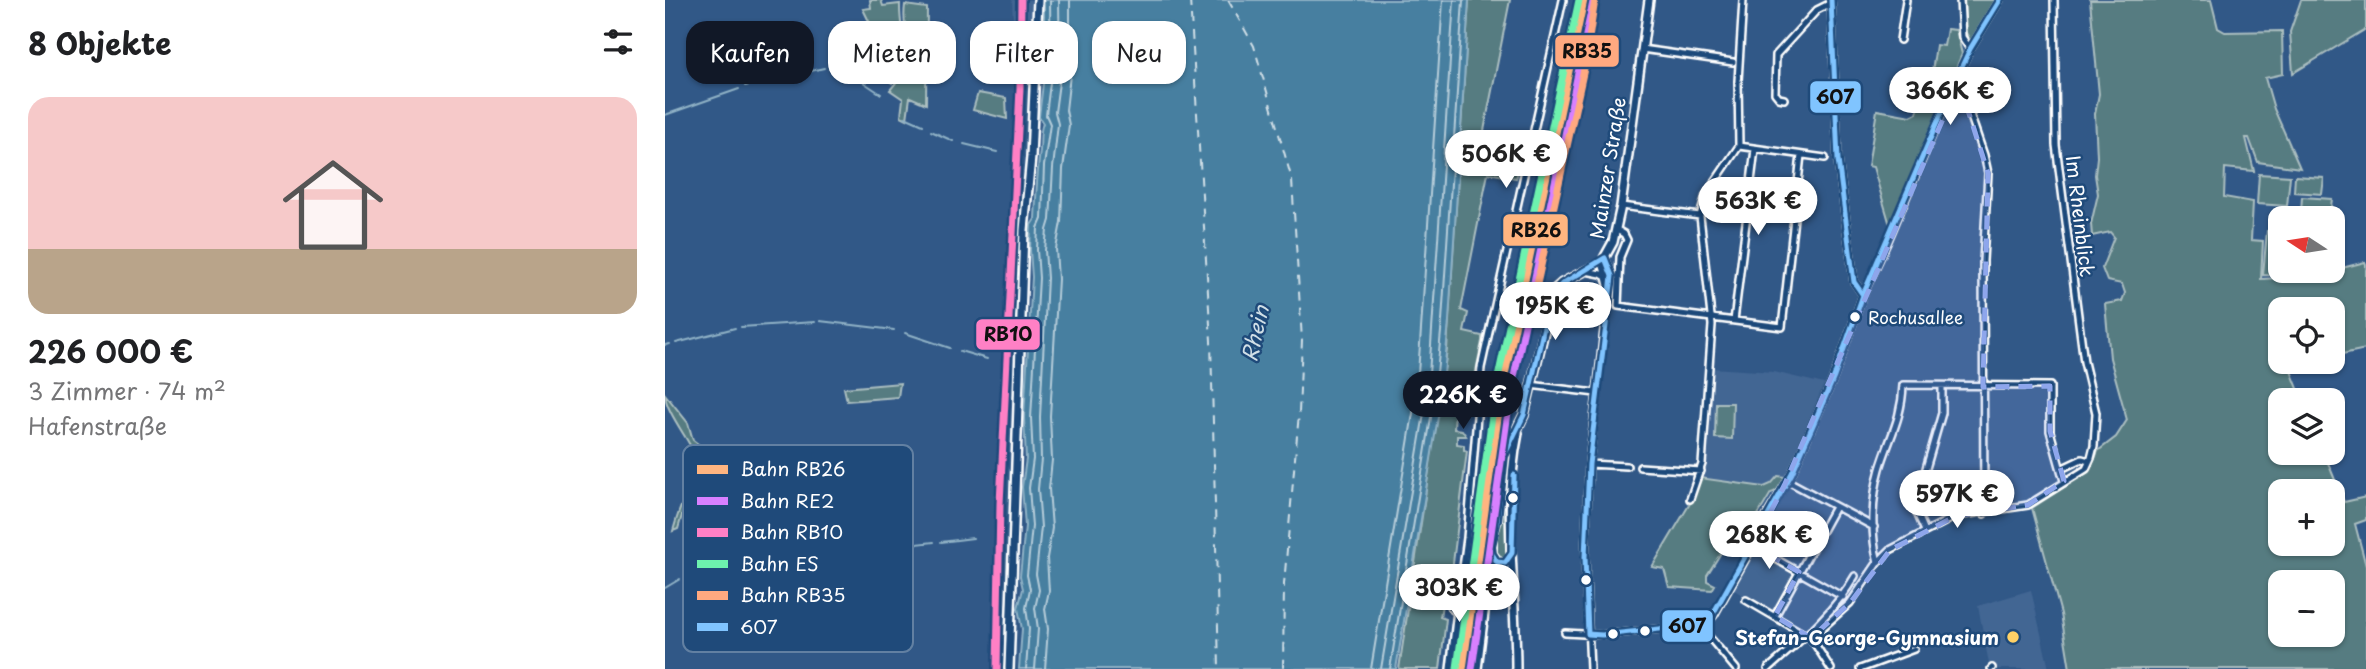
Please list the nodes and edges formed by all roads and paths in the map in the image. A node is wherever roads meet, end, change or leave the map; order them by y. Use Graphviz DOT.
graph roads {
  1 [pos="1038,0"];
  2 [pos="1563,0"];
  3 [pos="1649,0"];
  4 [pos="1743,0"];
  5 [pos="1906,0"];
  6 [pos="1960,0"];
  7 [pos="2000,0"];
  8 [pos="2054,0"];
  9 [pos="1831,2"];
  10 [pos="1900,40"];
  11 [pos="1642,49"];
  12 [pos="1970,49"];
  13 [pos="1733,62"];
  14 [pos="1955,81"];
  15 [pos="1784,99"];
  16 [pos="1739,146"];
  17 [pos="1755,149"];
  18 [pos="1801,155"];
  19 [pos="1825,158"];
  20 [pos="1621,206"];
  21 [pos="1700,216"];
  22 [pos="1617,230"];
  23 [pos="1604,260"];
  24 [pos="1586,271"];
  25 [pos="1608,278"];
  26 [pos="1609,291"];
  27 [pos="1863,295"];
  28 [pos="1712,318"];
  29 [pos="1734,321"];
  30 [pos="1530,385"];
  31 [pos="1943,386"];
  32 [pos="1983,387"];
  33 [pos="1596,393"];
  34 [pos="1520,426"];
  35 [pos="1504,456"];
  36 [pos="1514,456"];
  37 [pos="2089,461"];
  38 [pos="1589,464"];
  39 [pos="1626,466"];
  40 [pos="1640,467"];
  41 [pos="2061,469"];
  42 [pos="1701,471"];
  43 [pos="1788,481"];
  44 [pos="2064,481"];
  45 [pos="1690,499"];
  46 [pos="1835,508"];
  47 [pos="1984,514"];
  48 [pos="1874,527"];
  49 [pos="1925,531"];
  50 [pos="1753,546"];
  51 [pos="1512,553"];
  52 [pos="1497,562"];
  53 [pos="1878,562"];
  54 [pos="1799,572"];
  55 [pos="1855,576"];
  56 [pos="1512,586"];
  57 [pos="1843,597"];
  58 [pos="1746,600"];
  59 [pos="1775,616"];
  60 [pos="1703,624"];
  61 [pos="1565,633"];
  62 [pos="1588,634"];
  63 [pos="1809,636"];
  64 [pos="1915,649"];
  65 [pos="1009,669"];
  66 [pos="1450,669"];
  67 [pos="1478,669"];
  68 [pos="1516,669"];
  69 [pos="1590,669"];
  70 [pos="1736,669"];
  71 [pos="1768,669"];
  72 [pos="1831,669"];
  73 [pos="1860,669"];
  1 -- 65 [label="main road"];
  2 -- 66 [label="street"];
  3 -- 11 [label="main road, Mainzer Straße"];
  4 -- 16 [label="street"];
  5 -- 10 [label="street"];
  6 -- 12 [label="street"];
  7 -- 12 [label="street"];
  8 -- 37 [label="street, Im Rheinblick"];
  9 -- 15 [label="street"];
  9 -- 27 [label="street"];
  11 -- 13 [label="street"];
  11 -- 20 [label="main road, Mainzer Straße"];
  12 -- 14 [label="street"];
  14 -- 27 [label="street"];
  14 -- 32 [label="street"];
  16 -- 17 [label="street"];
  16 -- 21 [label="street"];
  17 -- 18 [label="street"];
  17 -- 29 [label="street"];
  18 -- 19 [label="street"];
  18 -- 29 [label="street"];
  20 -- 21 [label="street"];
  20 -- 22 [label="main road, Mainzer Straße"];
  21 -- 28 [label="street"];
  22 -- 23 [label="main road, Mainzer Straße"];
  22 -- 28 [label="street"];
  23 -- 24 [label="main road"];
  23 -- 25 [label="street, Mainzer Straße"];
  23 -- 26 [label="street, Mainzer Straße"];
  24 -- 25 [label="street"];
  24 -- 30 [label="main road"];
  25 -- 26 [label="street, Mainzer Straße"];
  26 -- 33 [label="street, Mainzer Straße"];
  27 -- 43 [label="street"];
  28 -- 29 [label="street"];
  28 -- 42 [label="street"];
  30 -- 33 [label="street"];
  30 -- 34 [label="main road"];
  31 -- 32 [label="street"];
  31 -- 48 [label="street"];
  31 -- 49 [label="street"];
  32 -- 41 [label="street"];
  32 -- 47 [label="street"];
  33 -- 38 [label="street, Mainzer Straße"];
  34 -- 35 [label="main road"];
  34 -- 36 [label="main road"];
  35 -- 36 [label="main road"];
  35 -- 52 [label="main road"];
  36 -- 51 [label="main road"];
  37 -- 41 [label="street"];
  37 -- 44 [label="street"];
  38 -- 39 [label="street"];
  38 -- 62 [label="street, Mainzer Straße"];
  40 -- 42 [label="street"];
  41 -- 44 [label="street"];
  42 -- 45 [label="street"];
  43 -- 46 [label="street"];
  43 -- 50 [label="street"];
  44 -- 47 [label="street"];
  46 -- 48 [label="street"];
  46 -- 54 [label="street"];
  47 -- 49 [label="street"];
  48 -- 53 [label="street"];
  49 -- 53 [label="street"];
  50 -- 54 [label="street"];
  50 -- 60 [label="street"];
  51 -- 52 [label="main road"];
  51 -- 56 [label="main road"];
  52 -- 56 [label="main road"];
  52 -- 67 [label="street"];
  53 -- 63 [label="street"];
  54 -- 57 [label="street"];
  54 -- 59 [label="street"];
  55 -- 57 [label="street"];
  56 -- 68 [label="main road"];
  57 -- 63 [label="street"];
  58 -- 59 [label="street"];
  59 -- 63 [label="street"];
  60 -- 62 [label="street"];
  60 -- 70 [label="street"];
  61 -- 62 [label="street"];
  62 -- 69 [label="street, Mainzer Straße"];
  63 -- 71 [label="street"];
  63 -- 72 [label="street"];
  64 -- 73 [label="street"];
}
